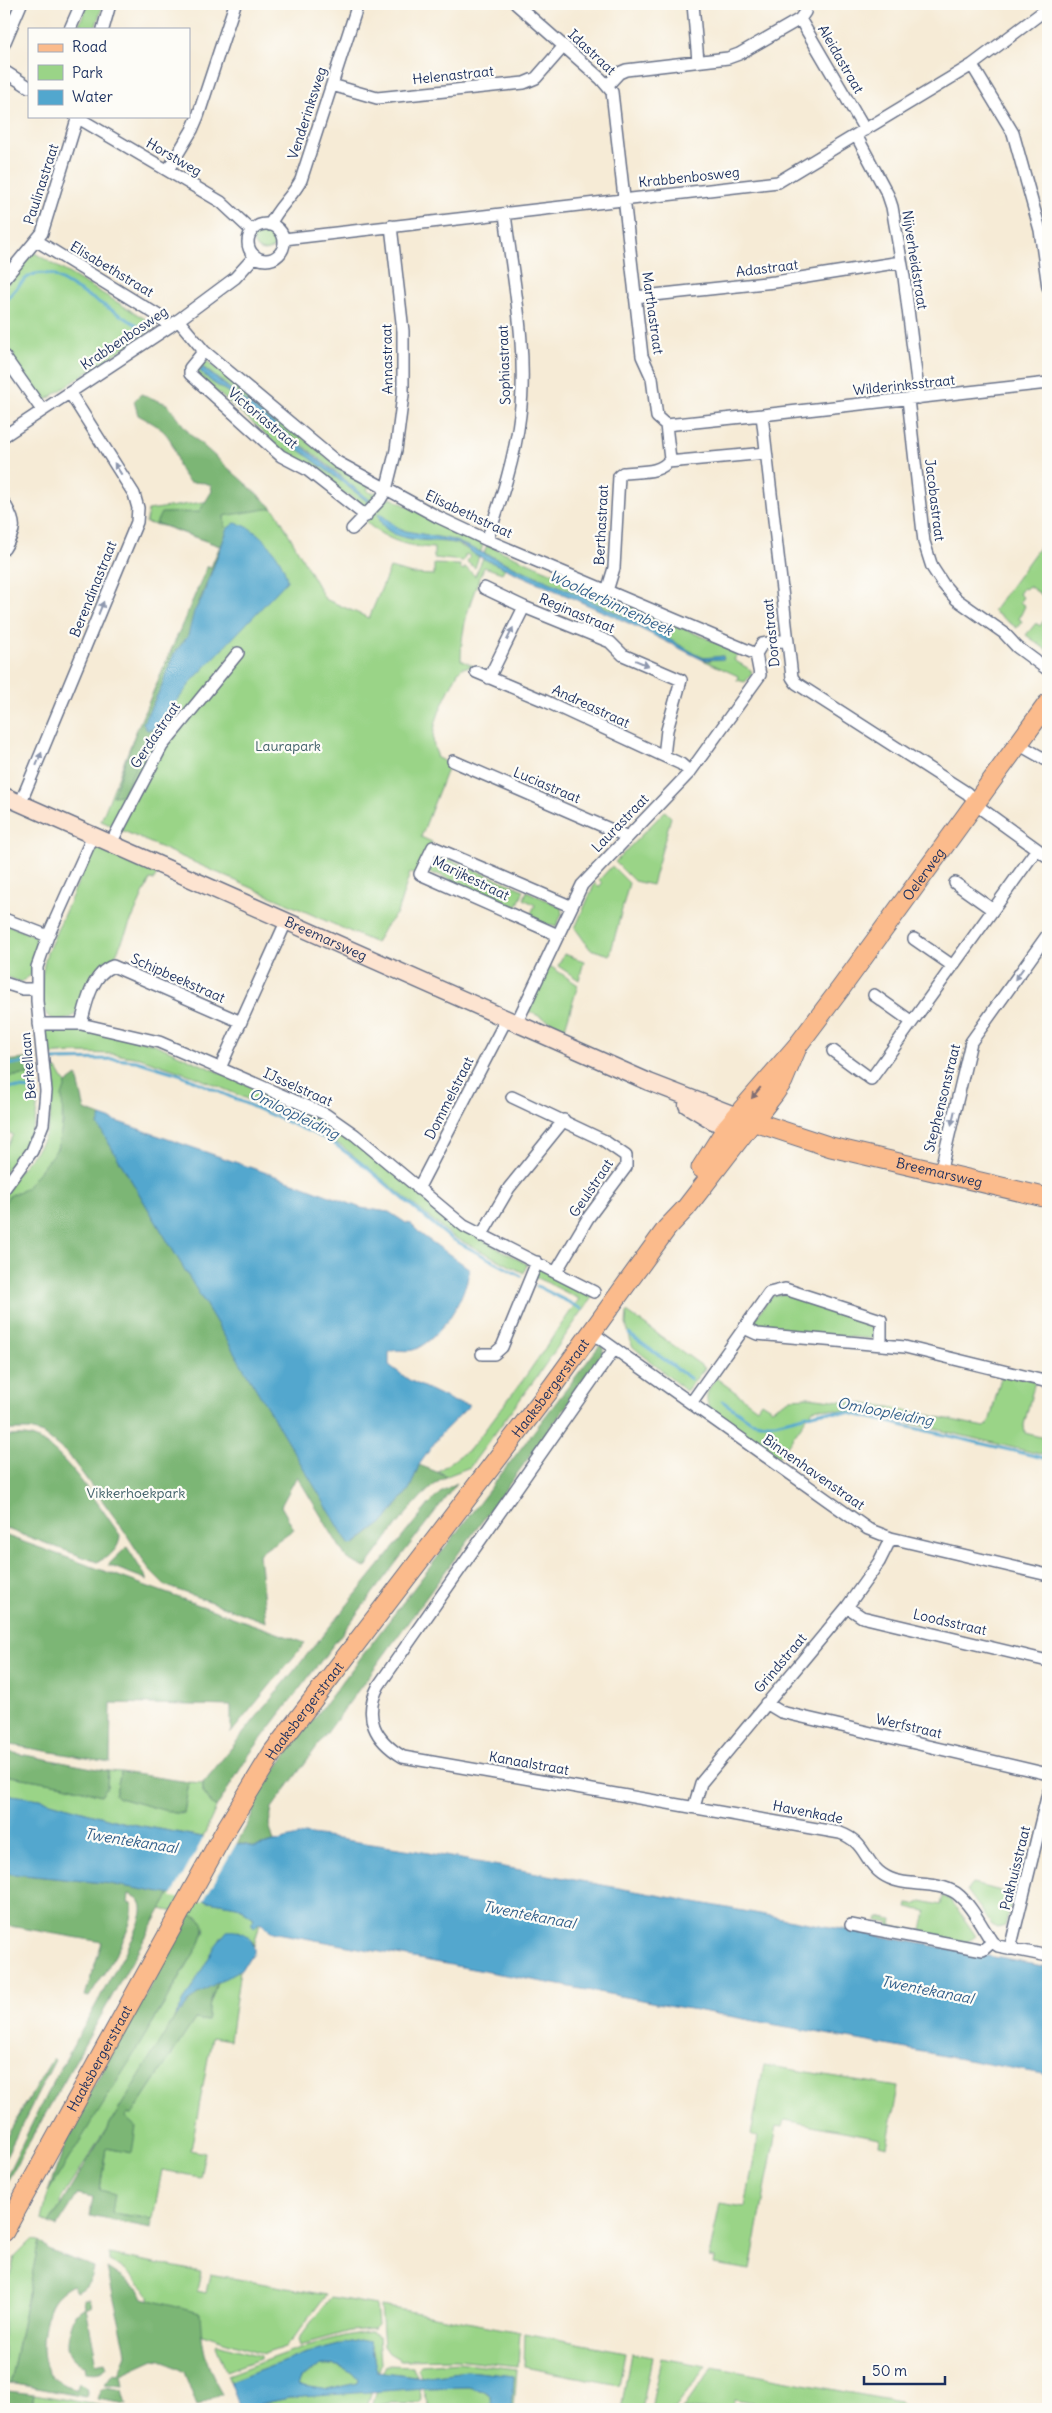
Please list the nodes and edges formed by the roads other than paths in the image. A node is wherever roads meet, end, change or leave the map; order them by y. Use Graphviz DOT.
graph roads {
  1 [pos="21,4"];
  2 [pos="81,4"];
  3 [pos="110,4"];
  4 [pos="235,4"];
  5 [pos="358,4"];
  6 [pos="516,4"];
  7 [pos="693,4"];
  8 [pos="806,4"];
  9 [pos="1048,8"];
  10 [pos="800,19"];
  11 [pos="70,28"];
  12 [pos="103,28"];
  13 [pos="4,44"];
  14 [pos="564,46"];
  15 [pos="698,62"];
  16 [pos="972,65"];
  17 [pos="4,70"];
  18 [pos="332,85"];
  19 [pos="28,86"];
  20 [pos="607,86"];
  21 [pos="77,118"];
  22 [pos="79,118"];
  23 [pos="861,133"];
  24 [pos="168,170"];
  25 [pos="624,199"];
  26 [pos="505,214"];
  27 [pos="270,224"];
  28 [pos="391,226"];
  29 [pos="252,231"];
  30 [pos="284,239"];
  31 [pos="37,241"];
  32 [pos="255,256"];
  33 [pos="901,262"];
  34 [pos="4,279"];
  35 [pos="1048,286"];
  36 [pos="635,297"];
  37 [pos="173,323"];
  38 [pos="204,351"];
  39 [pos="4,356"];
  40 [pos="1048,383"];
  41 [pos="70,393"];
  42 [pos="914,399"];
  43 [pos="42,410"];
  44 [pos="762,415"];
  45 [pos="666,425"];
  46 [pos="4,436"];
  47 [pos="766,453"];
  48 [pos="668,462"];
  49 [pos="386,490"];
  50 [pos="4,503"];
  51 [pos="366,516"];
  52 [pos="352,529"];
  53 [pos="487,540"];
  54 [pos="4,549"];
  55 [pos="484,588"];
  56 [pos="607,591"];
  57 [pos="524,607"];
  58 [pos="787,640"];
  59 [pos="238,653"];
  60 [pos="756,654"];
  61 [pos="1048,670"];
  62 [pos="476,672"];
  63 [pos="489,678"];
  64 [pos="1047,706"];
  65 [pos="1023,747"];
  66 [pos="664,756"];
  67 [pos="453,761"];
  68 [pos="1048,761"];
  69 [pos="690,772"];
  70 [pos="4,796"];
  71 [pos="976,801"];
  72 [pos="20,804"];
  73 [pos="93,836"];
  74 [pos="628,837"];
  75 [pos="110,843"];
  76 [pos="1037,849"];
  77 [pos="1048,857"];
  78 [pos="955,883"];
  79 [pos="570,906"];
  80 [pos="993,910"];
  81 [pos="4,919"];
  82 [pos="286,922"];
  83 [pos="1048,934"];
  84 [pos="558,935"];
  85 [pos="48,936"];
  86 [pos="914,938"];
  87 [pos="953,966"];
  88 [pos="5,986"];
  89 [pos="36,989"];
  90 [pos="874,995"];
  91 [pos="241,1022"];
  92 [pos="511,1022"];
  93 [pos="912,1022"];
  94 [pos="40,1024"];
  95 [pos="81,1024"];
  96 [pos="833,1051"];
  97 [pos="220,1068"];
  98 [pos="512,1097"];
  99 [pos="564,1120"];
  100 [pos="740,1124"];
  101 [pos="940,1173"];
  102 [pos="4,1189"];
  103 [pos="418,1189"];
  104 [pos="1048,1198"];
  105 [pos="481,1236"];
  106 [pos="537,1262"];
  107 [pos="556,1272"];
  108 [pos="594,1292"];
  109 [pos="744,1328"];
  110 [pos="591,1332"];
  111 [pos="881,1344"];
  112 [pos="614,1348"];
  113 [pos="482,1354"];
  114 [pos="1048,1382"];
  115 [pos="691,1403"];
  116 [pos="891,1538"];
  117 [pos="1048,1575"];
  118 [pos="846,1607"];
  119 [pos="1048,1661"];
  120 [pos="766,1703"];
  121 [pos="373,1725"];
  122 [pos="1048,1774"];
  123 [pos="1048,1793"];
  124 [pos="694,1807"];
  125 [pos="1043,1834"];
  126 [pos="851,1925"];
  127 [pos="992,1942"];
  128 [pos="1010,1949"];
  129 [pos="1048,1956"];
  130 [pos="4,2232"];
  1 -- 13 [label="street"];
  2 -- 11 [label="street"];
  3 -- 12 [label="street"];
  4 -- 24 [label="street"];
  5 -- 18 [label="street, Venderinksweg"];
  6 -- 14 [label="street, Idastraat"];
  7 -- 15 [label="street"];
  8 -- 10 [label="street, Aleidastraat"];
  9 -- 16 [label="street, Krabbenbosweg"];
  10 -- 15 [label="street"];
  10 -- 23 [label="street, Aleidastraat"];
  14 -- 18 [label="street, Helenastraat"];
  14 -- 20 [label="street, Idastraat"];
  15 -- 20 [label="street"];
  16 -- 23 [label="street, Krabbenbosweg"];
  16 -- 35 [label="street"];
  17 -- 19 [label="street"];
  18 -- 27 [label="street, Venderinksweg"];
  20 -- 25 [label="street, Idastraat"];
  21 -- 31 [label="street, Paulinastraat"];
  22 -- 24 [label="street, Horstweg"];
  23 -- 25 [label="street, Krabbenbosweg"];
  23 -- 33 [label="street, Nijverheidstraat"];
  24 -- 29 [label="street, Horstweg"];
  25 -- 26 [label="street, Krabbenbosweg"];
  25 -- 36 [label="street, Marthastraat"];
  26 -- 28 [label="street, Krabbenbosweg"];
  26 -- 53 [label="street, Sophiastraat"];
  27 -- 29 [label="street"];
  27 -- 30 [label="street"];
  28 -- 30 [label="street, Krabbenbosweg"];
  28 -- 49 [label="street, Annastraat"];
  29 -- 32 [label="street"];
  30 -- 32 [label="street"];
  31 -- 34 [label="street, Paulinastraat"];
  31 -- 37 [label="street, Elisabethstraat"];
  32 -- 37 [label="street, Krabbenbosweg"];
  33 -- 36 [label="street, Adastraat"];
  33 -- 42 [label="street, Nijverheidstraat"];
  36 -- 45 [label="street, Marthastraat"];
  37 -- 38 [label="street, Elisabethstraat"];
  37 -- 41 [label="street, Krabbenbosweg"];
  38 -- 49 [label="street, Elisabethstraat"];
  38 -- 51 [label="street, Victoriastraat"];
  39 -- 43 [label="street"];
  40 -- 42 [label="street, Wilderinksstraat"];
  41 -- 43 [label="street, Krabbenbosweg"];
  72 -- 41 [label="street, Berendinastraat, one-way"];
  42 -- 44 [label="street, Wilderinksstraat"];
  42 -- 61 [label="street, Jacobastraat"];
  43 -- 46 [label="street, Krabbenbosweg"];
  44 -- 45 [label="street, Wilderinksstraat"];
  44 -- 47 [label="street, Dorastraat"];
  45 -- 48 [label="street"];
  47 -- 48 [label="street"];
  47 -- 58 [label="street, Dorastraat"];
  48 -- 56 [label="street, Berthastraat"];
  49 -- 51 [label="street"];
  49 -- 53 [label="street, Elisabethstraat"];
  50 -- 54 [label="street"];
  51 -- 52 [label="street"];
  53 -- 56 [label="street, Elisabethstraat"];
  55 -- 57 [label="street, Reginastraat"];
  56 -- 60 [label="street, Elisabethstraat"];
  63 -- 57 [label="street, Reginastraat, one-way"];
  57 -- 66 [label="street, Reginastraat, one-way"];
  58 -- 60 [label="street"];
  58 -- 71 [label="street, Dorastraat"];
  59 -- 75 [label="street, Gerdastraat"];
  60 -- 69 [label="street, Laurastraat"];
  62 -- 63 [label="street, Andreastraat"];
  63 -- 66 [label="street, Andreastraat"];
  64 -- 65 [label="main road, Oelerweg"];
  65 -- 68 [label="street"];
  65 -- 71 [label="main road, Oelerweg"];
  66 -- 69 [label="street, Andreastraat"];
  67 -- 74 [label="street, Luciastraat"];
  69 -- 74 [label="street, Laurastraat"];
  70 -- 72 [label="street, Breemarsweg"];
  71 -- 76 [label="street, Dorastraat"];
  71 -- 100 [label="main road, Oelerweg"];
  72 -- 73 [label="street, Breemarsweg"];
  73 -- 75 [label="street, Breemarsweg"];
  73 -- 85 [label="street, Berkellaan"];
  74 -- 79 [label="street, Laurastraat"];
  75 -- 82 [label="street, Breemarsweg"];
  76 -- 77 [label="street, Dorastraat"];
  76 -- 80 [label="street"];
  78 -- 80 [label="street"];
  79 -- 84 [label="street, Laurastraat"];
  79 -- 84 [label="street, Marijkestraat"];
  80 -- 87 [label="street"];
  81 -- 85 [label="street"];
  82 -- 91 [label="street"];
  82 -- 92 [label="street, Breemarsweg"];
  83 -- 101 [label="street, Stephensonstraat, one-way"];
  84 -- 92 [label="street, Laurastraat"];
  85 -- 89 [label="street, Berkellaan"];
  86 -- 87 [label="street"];
  87 -- 93 [label="street"];
  88 -- 89 [label="street"];
  89 -- 94 [label="street, Berkellaan"];
  90 -- 93 [label="street"];
  91 -- 95 [label="street, Schipbeekstraat"];
  91 -- 97 [label="street"];
  92 -- 100 [label="street, Breemarsweg"];
  92 -- 103 [label="street, Dommelstraat"];
  93 -- 96 [label="street"];
  94 -- 95 [label="street, IJsselstraat"];
  94 -- 102 [label="street, Berkellaan"];
  95 -- 97 [label="street, IJsselstraat"];
  97 -- 103 [label="street, IJsselstraat"];
  98 -- 99 [label="street, Geulstraat"];
  99 -- 105 [label="street"];
  99 -- 107 [label="street, Geulstraat"];
  100 -- 101 [label="main road, Breemarsweg"];
  100 -- 110 [label="main road, Haaksbergerstraat"];
  101 -- 104 [label="main road, Breemarsweg"];
  103 -- 105 [label="street, IJsselstraat"];
  105 -- 106 [label="street, IJsselstraat"];
  106 -- 107 [label="street, IJsselstraat"];
  106 -- 113 [label="street"];
  107 -- 108 [label="street, IJsselstraat"];
  109 -- 111 [label="street"];
  109 -- 111 [label="street"];
  109 -- 115 [label="street"];
  110 -- 112 [label="street, Binnenhavenstraat"];
  110 -- 130 [label="main road, Haaksbergerstraat"];
  111 -- 114 [label="street"];
  112 -- 115 [label="street, Binnenhavenstraat"];
  112 -- 121 [label="street, Haaksbergerstraat"];
  115 -- 116 [label="street, Binnenhavenstraat"];
  116 -- 117 [label="street, Binnenhavenstraat"];
  116 -- 118 [label="street, Grindstraat"];
  118 -- 119 [label="street, Loodsstraat"];
  118 -- 120 [label="street, Grindstraat"];
  120 -- 122 [label="street, Werfstraat"];
  120 -- 124 [label="street, Grindstraat"];
  121 -- 124 [label="street, Kanaalstraat"];
  123 -- 125 [label="street, Pakhuisstraat"];
  124 -- 127 [label="street, Havenkade"];
  125 -- 128 [label="street, Pakhuisstraat"];
  126 -- 127 [label="street"];
  127 -- 128 [label="street"];
  128 -- 129 [label="street"];
}
